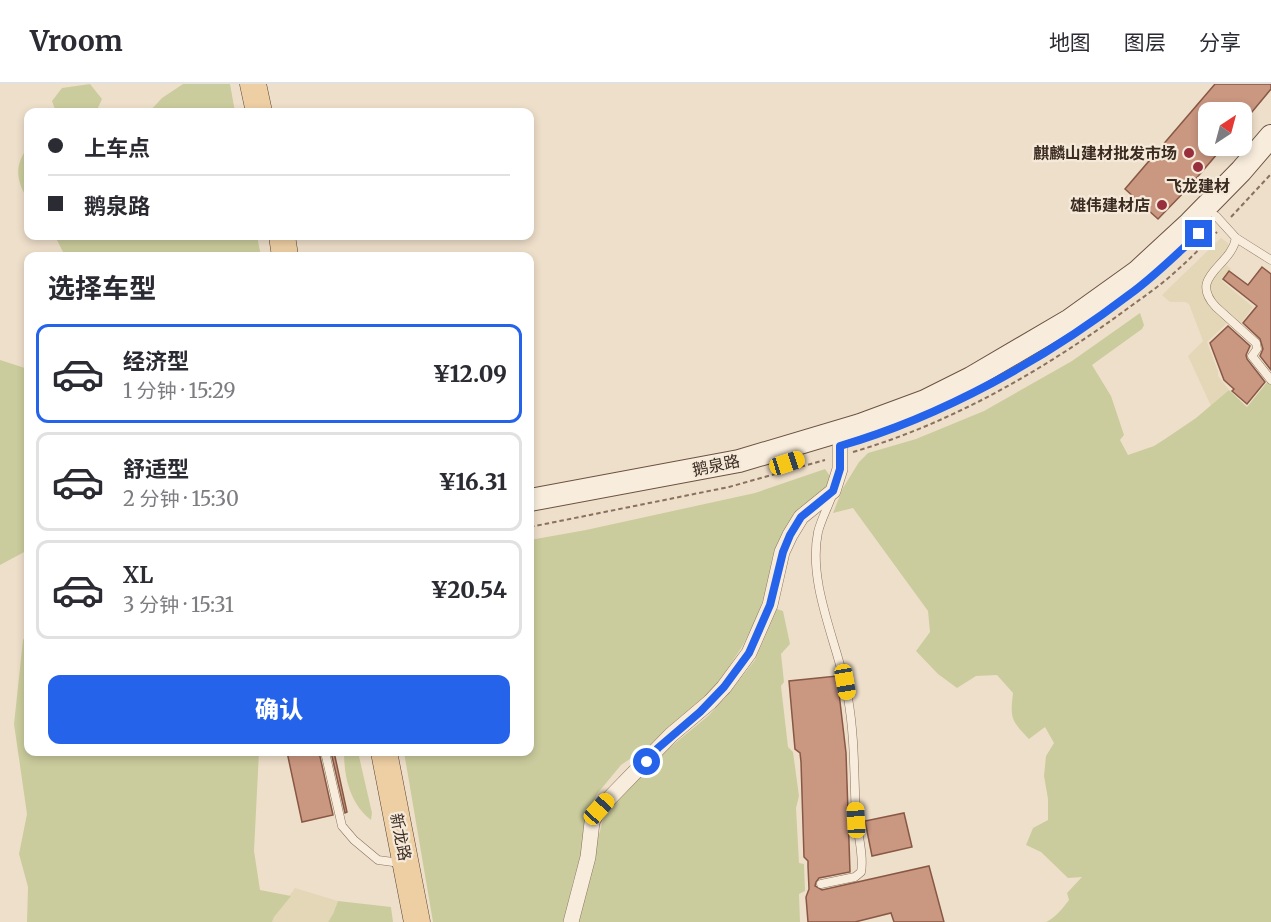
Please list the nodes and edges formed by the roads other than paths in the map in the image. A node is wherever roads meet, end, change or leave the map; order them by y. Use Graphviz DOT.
graph roads {
  1 [pos="244,84"];
  2 [pos="253,84"];
  3 [pos="248,108"];
  4 [pos="258,108"];
  5 [pos="1271,136"];
  6 [pos="1271,157"];
  7 [pos="1216,216"];
  8 [pos="1236,238"];
  9 [pos="1269,256"];
  10 [pos="1271,380"];
  11 [pos="840,446"];
  12 [pos="833,491"];
  13 [pos="534,499"];
  14 [pos="534,515"];
  15 [pos="326,756"];
  16 [pos="373,756"];
  17 [pos="385,756"];
  18 [pos="393,862"];
  19 [pos="821,884"];
  20 [pos="405,922"];
  21 [pos="417,922"];
  22 [pos="571,922"];
  1 -- 3 [label="main road"];
  2 -- 4 [label="main road"];
  5 -- 13 [label="main road, 鹅泉路"];
  6 -- 7 [label="main road, 鹅泉路"];
  7 -- 8 [label="lane"];
  7 -- 11 [label="main road, 鹅泉路"];
  8 -- 9 [label="lane"];
  8 -- 10 [label="lane"];
  11 -- 12 [label="street"];
  11 -- 14 [label="main road, 鹅泉路"];
  12 -- 19 [label="lane"];
  12 -- 22 [label="street"];
  15 -- 18 [label="lane"];
  16 -- 18 [label="main road, 新龙路"];
  17 -- 21 [label="main road, 新龙路"];
  18 -- 20 [label="main road, 新龙路"];
}
